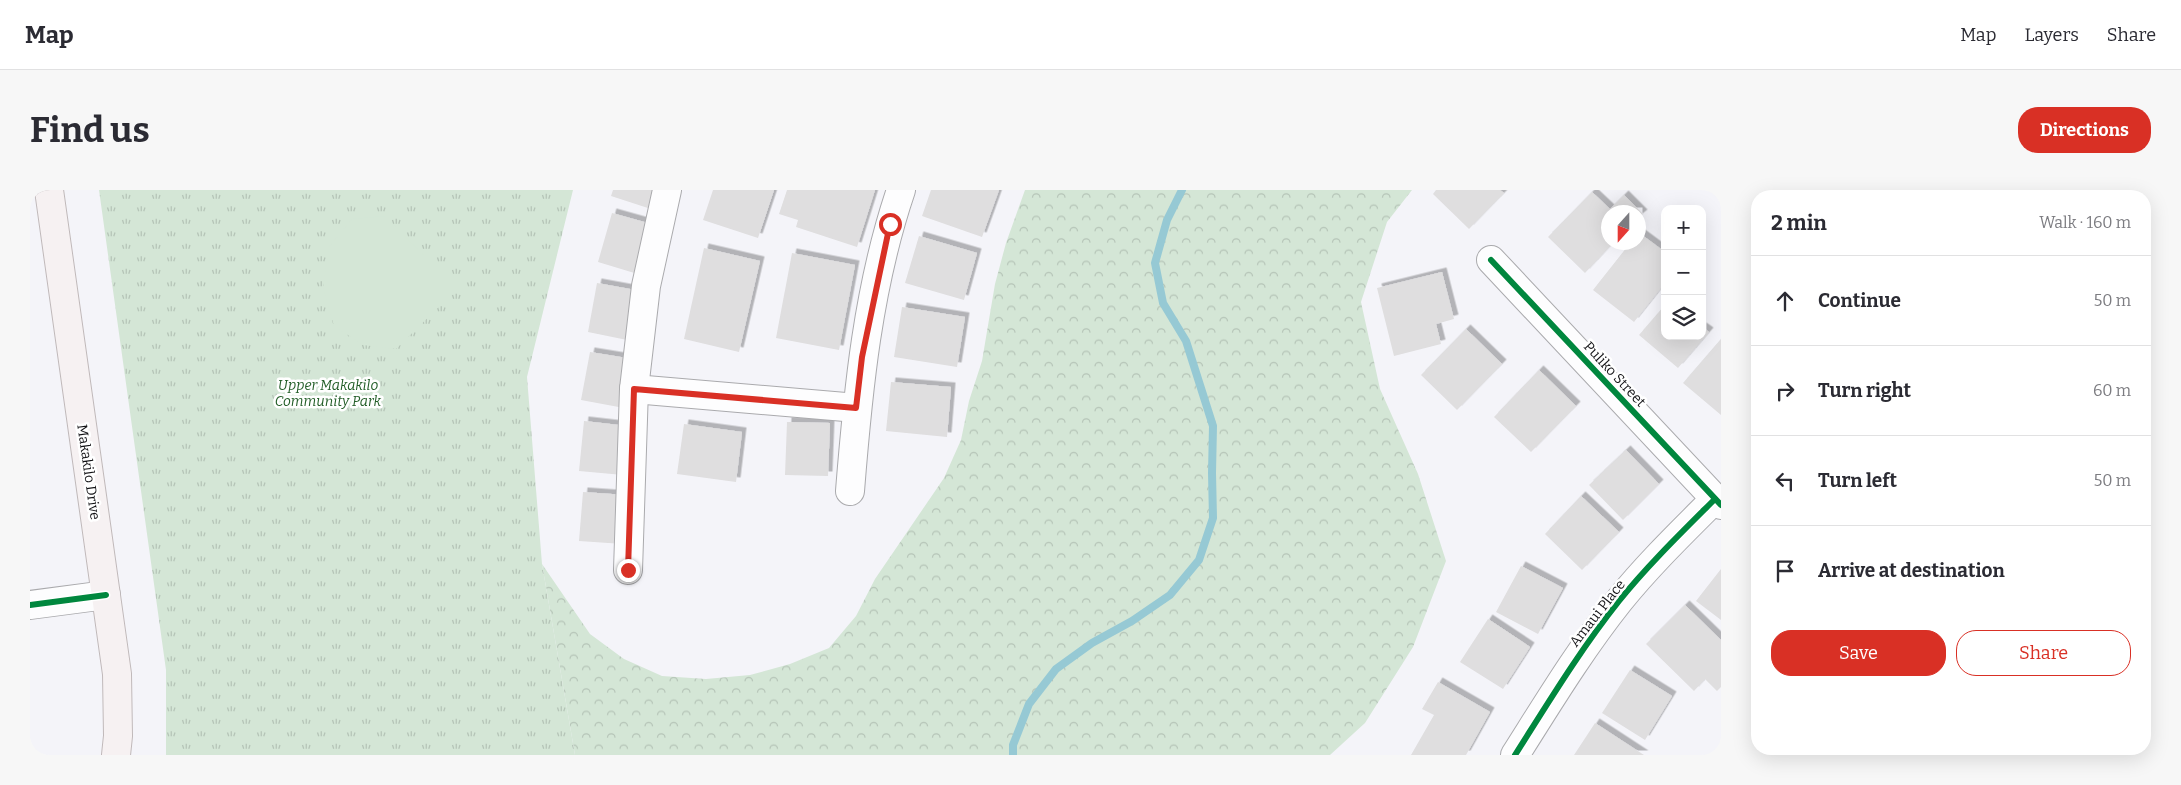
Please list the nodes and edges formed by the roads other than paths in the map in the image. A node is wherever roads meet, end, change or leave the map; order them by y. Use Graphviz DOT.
graph roads {
  1 [pos="49,190"];
  2 [pos="667,190"];
  3 [pos="901,190"];
  4 [pos="1491,260"];
  5 [pos="634,389"];
  6 [pos="856,408"];
  7 [pos="850,492"];
  8 [pos="1718,502"];
  9 [pos="628,570"];
  10 [pos="106,595"];
  11 [pos="30,605"];
  12 [pos="116,755"];
  13 [pos="1515,755"];
  1 -- 10 [label="main road, Makakilo Drive"];
  2 -- 5 [label="street"];
  3 -- 6 [label="street"];
  4 -- 8 [label="street, Puliko Street"];
  5 -- 6 [label="street"];
  5 -- 9 [label="street"];
  6 -- 7 [label="street"];
  8 -- 13 [label="street, Amaui Place"];
  10 -- 11 [label="street"];
  10 -- 12 [label="main road, Makakilo Drive"];
}
